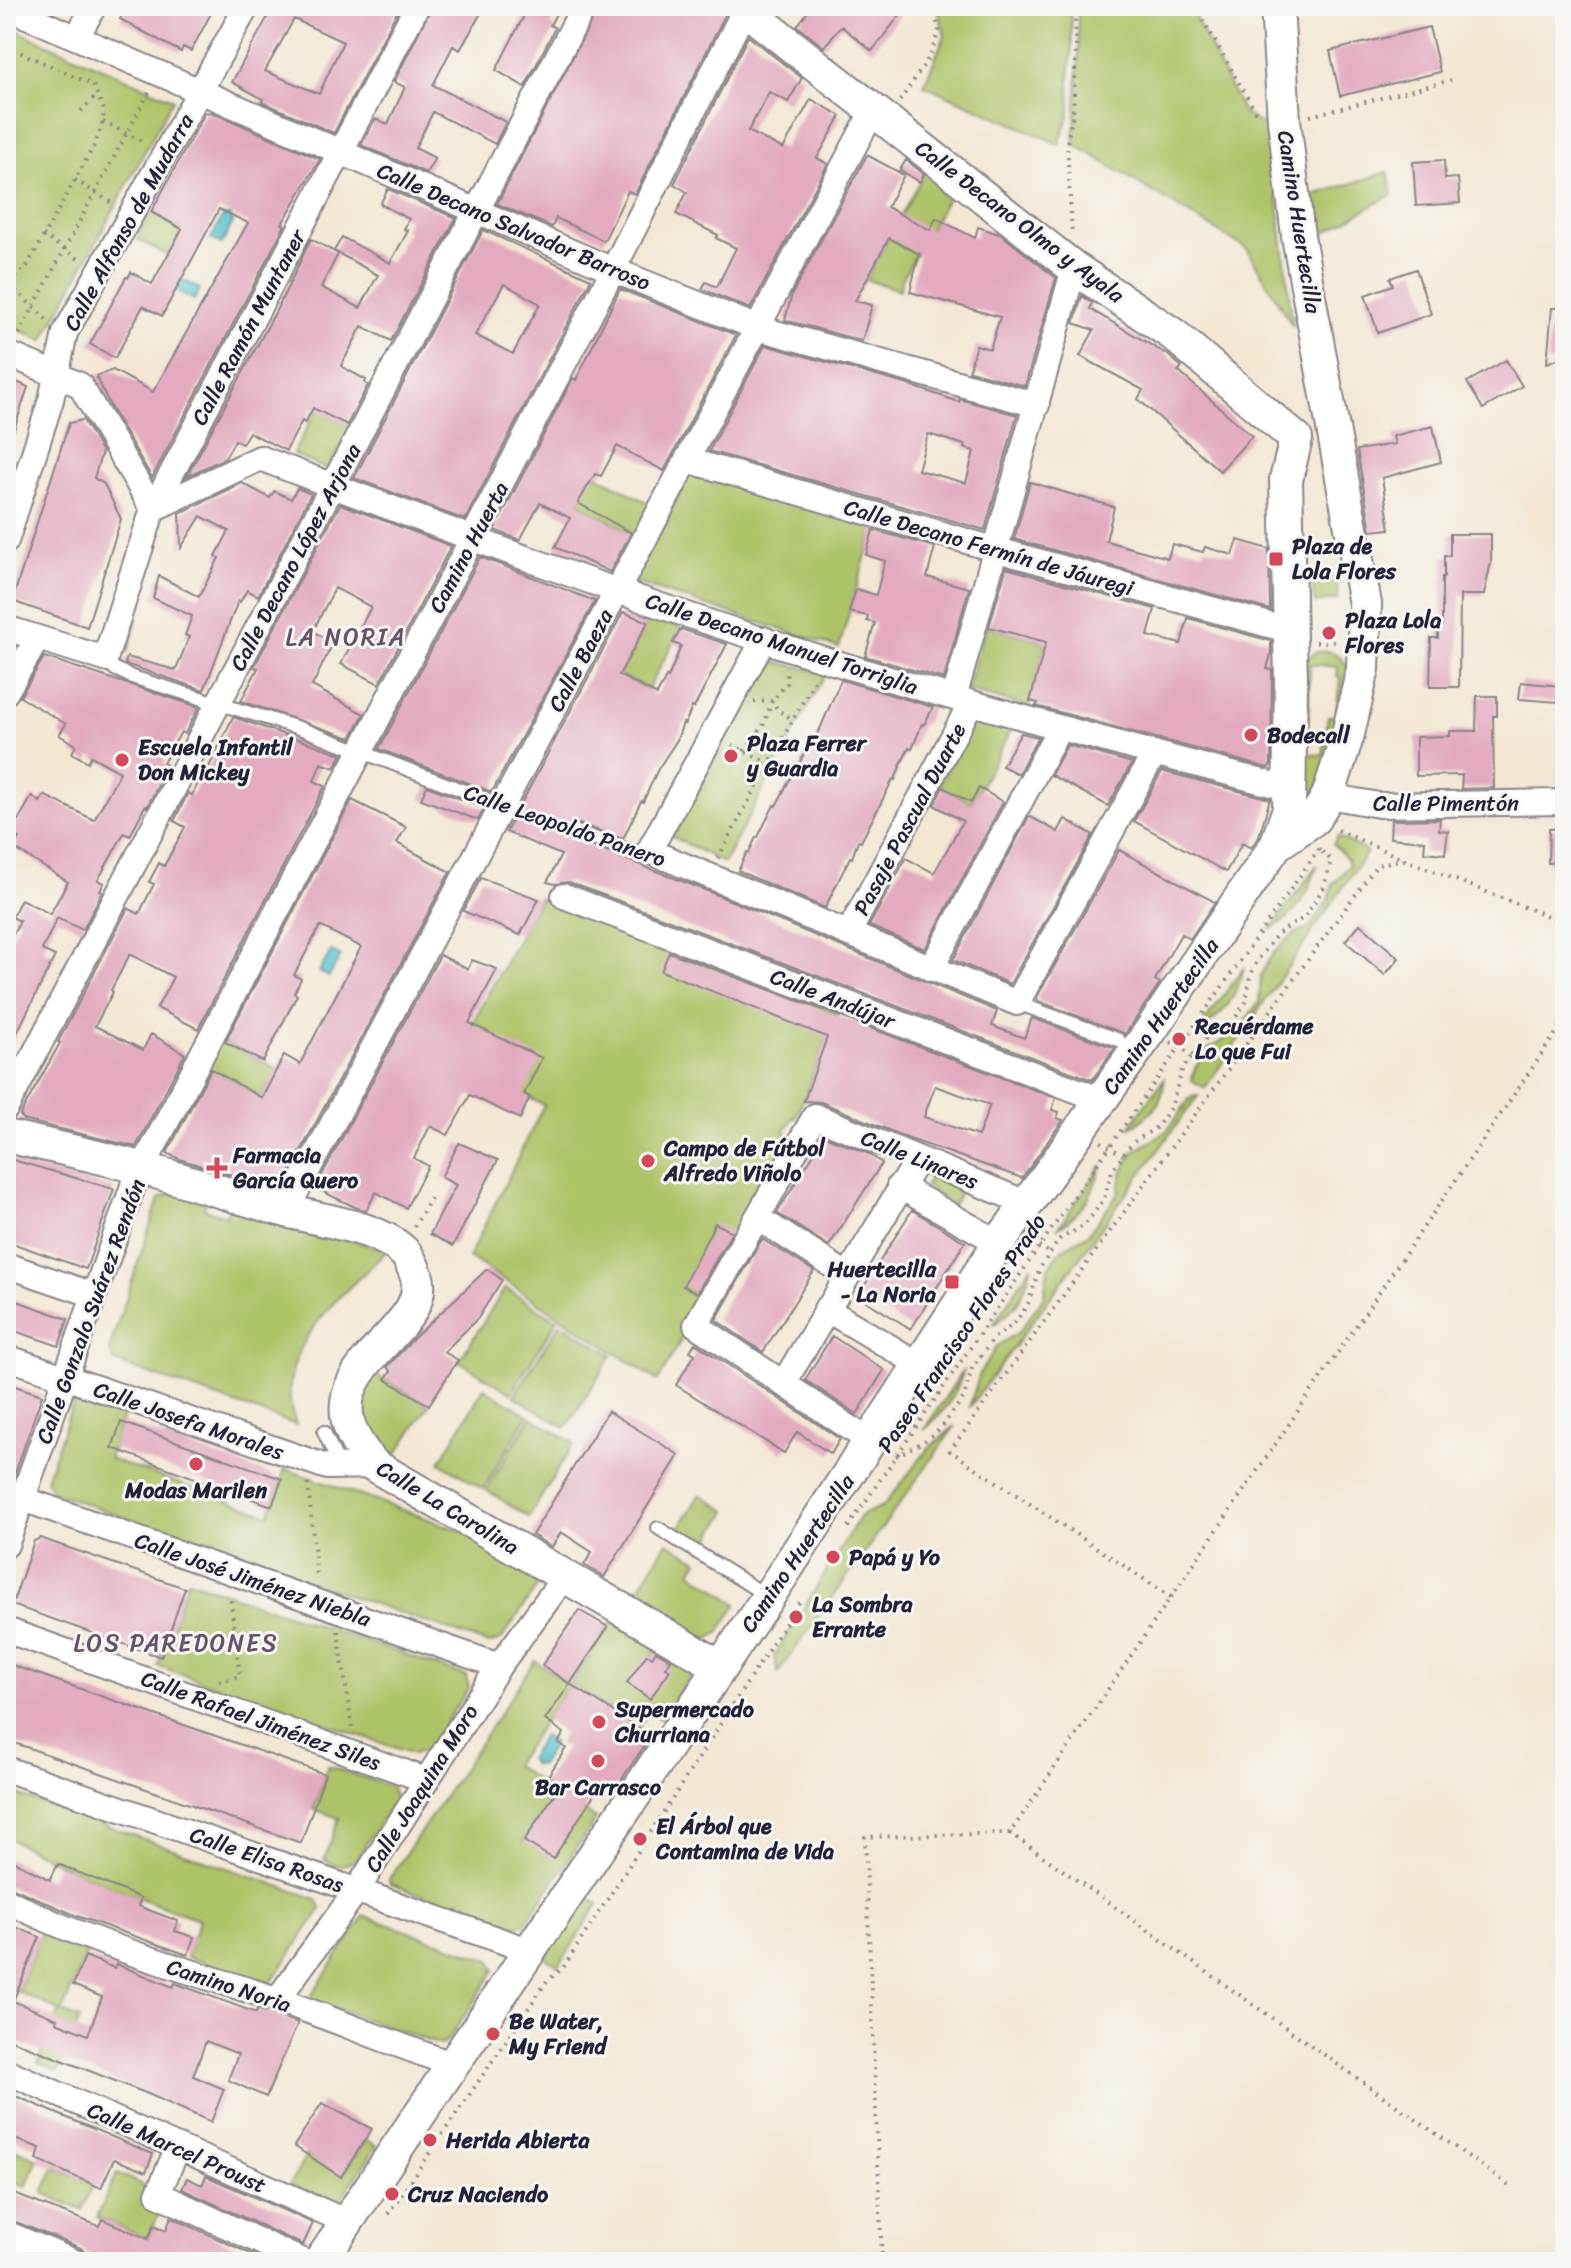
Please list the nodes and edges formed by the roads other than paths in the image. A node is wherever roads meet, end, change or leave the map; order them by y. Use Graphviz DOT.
graph roads {
  1 [pos="94,6"];
  2 [pos="247,6"];
  3 [pos="417,6"];
  4 [pos="584,6"];
  5 [pos="1277,6"];
  6 [pos="6,7"];
  7 [pos="743,7"];
  8 [pos="77,37"];
  9 [pos="202,90"];
  10 [pos="881,114"];
  11 [pos="341,151"];
  12 [pos="477,209"];
  13 [pos="1074,268"];
  14 [pos="613,270"];
  15 [pos="758,328"];
  16 [pos="7,354"];
  17 [pos="56,375"];
  18 [pos="1037,405"];
  19 [pos="1336,436"];
  20 [pos="1296,439"];
  21 [pos="687,460"];
  22 [pos="333,486"];
  23 [pos="153,509"];
  24 [pos="474,537"];
  25 [pos="6,541"];
  26 [pos="994,549"];
  27 [pos="617,590"];
  28 [pos="6,628"];
  29 [pos="38,638"];
  30 [pos="764,639"];
  31 [pos="1291,643"];
  32 [pos="105,659"];
  33 [pos="6,692"];
  34 [pos="962,701"];
  35 [pos="219,704"];
  36 [pos="1059,729"];
  37 [pos="362,753"];
  38 [pos="1154,754"];
  39 [pos="1290,789"];
  40 [pos="1565,802"];
  41 [pos="501,805"];
  42 [pos="1307,828"];
  43 [pos="574,831"];
  44 [pos="649,851"];
  45 [pos="564,896"];
  46 [pos="848,934"];
  47 [pos="931,969"];
  48 [pos="1017,1003"];
  49 [pos="1119,1040"];
  50 [pos="1102,1100"];
  51 [pos="6,1108"];
  52 [pos="6,1136"];
  53 [pos="918,1159"];
  54 [pos="142,1168"];
  55 [pos="899,1186"];
  56 [pos="1026,1203"];
  57 [pos="286,1211"];
  58 [pos="758,1218"];
  59 [pos="999,1243"];
  60 [pos="6,1265"];
  61 [pos="847,1275"];
  62 [pos="94,1295"];
  63 [pos="826,1309"];
  64 [pos="6,1357"];
  65 [pos="920,1365"];
  66 [pos="65,1378"];
  67 [pos="783,1384"];
  68 [pos="324,1432"];
  69 [pos="883,1450"];
  70 [pos="375,1466"];
  71 [pos="340,1467"];
  72 [pos="15,1495"];
  73 [pos="658,1528"];
  74 [pos="6,1545"];
  75 [pos="565,1576"];
  76 [pos="768,1597"];
  77 [pos="6,1630"];
  78 [pos="499,1666"];
  79 [pos="721,1667"];
  80 [pos="6,1769"];
  81 [pos="426,1780"];
  82 [pos="357,1890"];
  83 [pos="6,1900"];
  84 [pos="528,1950"];
  85 [pos="277,2000"];
  86 [pos="454,2065"];
  87 [pos="6,2071"];
  88 [pos="178,2147"];
  89 [pos="347,2222"];
  90 [pos="6,2233"];
  91 [pos="75,2262"];
  92 [pos="304,2262"];
  93 [pos="320,2262"];
  1 -- 8 [label="street"];
  2 -- 9 [label="street, Calle Alfonso de Mudarra"];
  3 -- 11 [label="street, Calle Ramón Muntaner"];
  4 -- 12 [label="street, Calle Decano López Arjona"];
  5 -- 19 [label="street, Camino Huertecilla"];
  6 -- 8 [label="street, Calle Decano Salvador Barroso"];
  7 -- 10 [label="street, Calle Decano Olmo y Ayala"];
  7 -- 14 [label="street, Camino Huerta"];
  8 -- 9 [label="street, Calle Decano Salvador Barroso"];
  9 -- 11 [label="street, Calle Decano Salvador Barroso"];
  9 -- 17 [label="street, Calle Alfonso de Mudarra"];
  10 -- 13 [label="street, Calle Decano Olmo y Ayala"];
  10 -- 15 [label="street, Calle Baeza"];
  11 -- 12 [label="street, Calle Decano Salvador Barroso"];
  11 -- 23 [label="street, Calle Ramón Muntaner"];
  12 -- 14 [label="street, Calle Decano Salvador Barroso"];
  12 -- 22 [label="street, Calle Decano López Arjona"];
  13 -- 18 [label="street, Pasaje Pascual Duarte"];
  13 -- 20 [label="street, Calle Decano Olmo y Ayala"];
  14 -- 15 [label="street, Calle Decano Salvador Barroso"];
  14 -- 24 [label="street, Camino Huerta"];
  15 -- 18 [label="street, Calle Decano Salvador Barroso"];
  15 -- 21 [label="street, Calle Baeza"];
  16 -- 17 [label="street"];
  17 -- 23 [label="street"];
  17 -- 25 [label="street, Calle Alfonso de Mudarra"];
  18 -- 26 [label="street, Pasaje Pascual Duarte"];
  19 -- 20 [label="street"];
  19 -- 42 [label="street"];
  20 -- 31 [label="street"];
  21 -- 26 [label="street, Calle Decano Fermín de Jáuregi"];
  21 -- 27 [label="street, Calle Baeza"];
  22 -- 23 [label="street, Calle Decano Manuel Torriglia"];
  22 -- 24 [label="street, Calle Decano Manuel Torriglia"];
  22 -- 35 [label="street, Calle Decano López Arjona"];
  23 -- 32 [label="street, Calle Ramón Muntaner"];
  24 -- 27 [label="street, Calle Decano Manuel Torriglia"];
  24 -- 37 [label="street, Camino Huerta"];
  26 -- 31 [label="street, Calle Decano Fermín de Jáuregi"];
  26 -- 34 [label="street, Pasaje Pascual Duarte"];
  27 -- 30 [label="street, Calle Decano Manuel Torriglia"];
  27 -- 41 [label="street, Calle Baeza"];
  28 -- 29 [label="street, Calle Leopoldo Panero"];
  29 -- 32 [label="street, Calle Leopoldo Panero"];
  29 -- 33 [label="street"];
  30 -- 34 [label="street, Calle Decano Manuel Torriglia"];
  30 -- 44 [label="street"];
  31 -- 39 [label="street"];
  32 -- 35 [label="lane, Calle Leopoldo Panero"];
  34 -- 36 [label="street, Calle Decano Manuel Torriglia"];
  34 -- 46 [label="street, Pasaje Pascual Duarte"];
  35 -- 37 [label="lane, Calle Leopoldo Panero"];
  35 -- 51 [label="street, Calle Decano López Arjona"];
  36 -- 38 [label="street, Calle Decano Manuel Torriglia"];
  36 -- 47 [label="street"];
  37 -- 41 [label="lane, Calle Leopoldo Panero"];
  37 -- 54 [label="street, Camino Huerta"];
  38 -- 39 [label="street, Calle Decano Manuel Torriglia"];
  38 -- 48 [label="street"];
  39 -- 42 [label="street"];
  40 -- 42 [label="street, Calle Pimentón"];
  41 -- 57 [label="street, Calle Baeza"];
  42 -- 50 [label="street, Camino Huertecilla"];
  43 -- 44 [label="lane, Calle Leopoldo Panero"];
  44 -- 46 [label="street, Calle Leopoldo Panero"];
  45 -- 50 [label="street, Calle Andújar"];
  46 -- 47 [label="street, Calle Leopoldo Panero"];
  47 -- 48 [label="street, Calle Leopoldo Panero"];
  48 -- 49 [label="lane, Calle Leopoldo Panero"];
  50 -- 56 [label="street, Camino Huertecilla"];
  52 -- 54 [label="street"];
  53 -- 55 [label="street"];
  53 -- 56 [label="street, Calle Linares"];
  53 -- 58 [label="street, Calle Linares"];
  54 -- 57 [label="street"];
  54 -- 62 [label="street, Calle Gonzalo Suárez Rendón"];
  55 -- 59 [label="street, Calle Linares"];
  55 -- 61 [label="street"];
  56 -- 59 [label="street, Camino Huertecilla"];
  57 -- 70 [label="street, Calle La Carolina"];
  58 -- 61 [label="street"];
  58 -- 67 [label="street, Calle Linares"];
  59 -- 65 [label="street, Camino Huertecilla"];
  60 -- 62 [label="street"];
  61 -- 63 [label="street"];
  62 -- 66 [label="street, Calle Gonzalo Suárez Rendón"];
  63 -- 65 [label="street"];
  63 -- 67 [label="street"];
  64 -- 66 [label="street, Calle Josefa Morales"];
  65 -- 69 [label="street, Camino Huertecilla"];
  66 -- 71 [label="street, Calle Josefa Morales"];
  66 -- 72 [label="street, Calle Gonzalo Suárez Rendón"];
  67 -- 69 [label="street"];
  68 -- 71 [label="lane"];
  69 -- 76 [label="street, Camino Huertecilla"];
  70 -- 71 [label="street, Calle Josefa Morales"];
  70 -- 75 [label="street, Calle La Carolina"];
  72 -- 74 [label="street, Calle Gonzalo Suárez Rendón"];
  72 -- 78 [label="street, Calle José Jiménez Niebla"];
  73 -- 76 [label="lane"];
  75 -- 78 [label="street, Calle Joaquina Moro"];
  75 -- 79 [label="street, Calle La Carolina"];
  76 -- 79 [label="street, Camino Huertecilla"];
  77 -- 81 [label="street, Calle Rafael Jiménez Siles"];
  78 -- 81 [label="street, Calle Joaquina Moro"];
  79 -- 84 [label="street, Camino Huertecilla"];
  80 -- 82 [label="street, Calle Elisa Rosas"];
  81 -- 82 [label="street, Calle Joaquina Moro"];
  82 -- 84 [label="street, Calle Elisa Rosas"];
  82 -- 85 [label="street, Calle Joaquina Moro"];
  83 -- 85 [label="street, Camino Noria"];
  84 -- 86 [label="street, Camino Huertecilla"];
  85 -- 86 [label="street, Camino Noria"];
  86 -- 89 [label="street, Camino Huertecilla"];
  87 -- 88 [label="street, Calle Marcel Proust"];
  88 -- 89 [label="street, Calle Marcel Proust"];
  88 -- 92 [label="street"];
  89 -- 93 [label="street, Camino Huertecilla"];
  90 -- 91 [label="street"];
}
